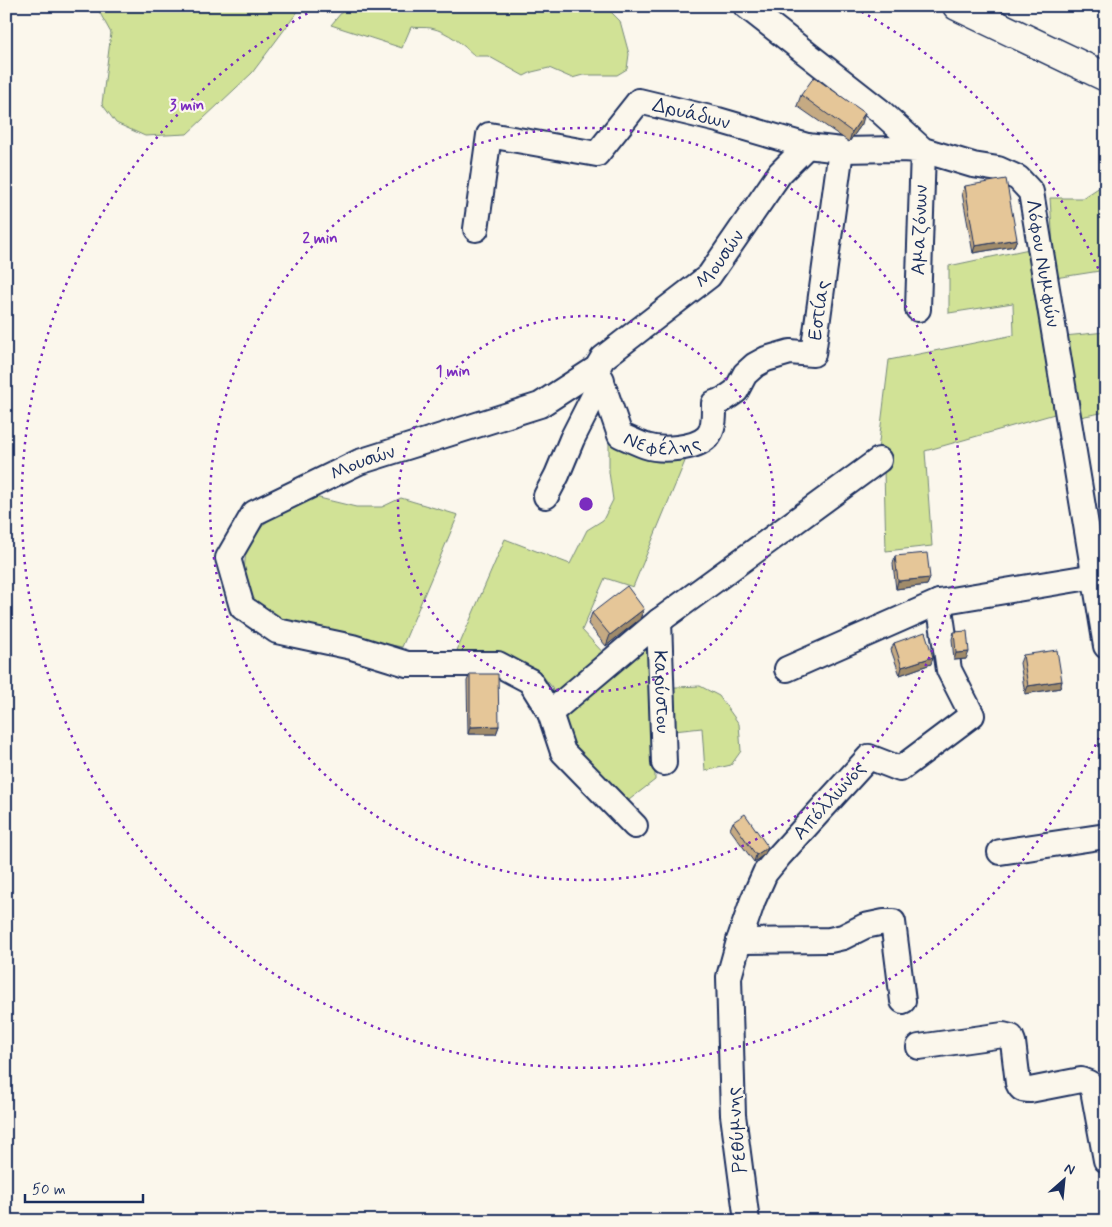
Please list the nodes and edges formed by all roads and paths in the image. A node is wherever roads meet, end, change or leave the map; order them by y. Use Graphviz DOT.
graph roads {
  1 [pos="746,6"];
  2 [pos="972,8"];
  3 [pos="1106,77"];
  4 [pos="807,146"];
  5 [pos="841,150"];
  6 [pos="923,150"];
  7 [pos="476,230"];
  8 [pos="918,309"];
  9 [pos="600,374"];
  10 [pos="714,403"];
  11 [pos="879,460"];
  12 [pos="546,496"];
  13 [pos="1094,576"];
  14 [pos="939,602"];
  15 [pos="659,621"];
  16 [pos="1106,646"];
  17 [pos="787,668"];
  18 [pos="550,713"];
  19 [pos="664,764"];
  20 [pos="635,826"];
  21 [pos="1106,836"];
  22 [pos="1000,852"];
  23 [pos="739,941"];
  24 [pos="903,1001"];
  25 [pos="731,1039"];
  26 [pos="919,1047"];
  27 [pos="1106,1160"];
  28 [pos="746,1221"];
  1 -- 6 [label="street, Λόφου Νυμφών"];
  2 -- 3 [label="main road"];
  4 -- 5 [label="street, Δρυάδων"];
  4 -- 7 [label="street, Δρυάδων"];
  4 -- 9 [label="street, Μουσών"];
  5 -- 6 [label="street, Δρυάδων"];
  5 -- 10 [label="street, Εστίας"];
  6 -- 8 [label="street, Αμαζόνων"];
  6 -- 13 [label="street, Λόφου Νυμφών"];
  9 -- 10 [label="street, Νεφέλης"];
  9 -- 12 [label="street"];
  9 -- 18 [label="street, Μουσών"];
  11 -- 15 [label="street"];
  13 -- 14 [label="street"];
  13 -- 16 [label="street, Λόφου Νυμφών"];
  14 -- 17 [label="street"];
  14 -- 23 [label="street, Απόλλωνος"];
  15 -- 18 [label="street"];
  15 -- 19 [label="street, Καρύστου"];
  18 -- 20 [label="street, Μουσών"];
  21 -- 22 [label="street"];
  23 -- 24 [label="street"];
  23 -- 25 [label="street, Απόλλωνος"];
  25 -- 28 [label="street, Ρεθύμνης"];
  26 -- 27 [label="street"];
}
